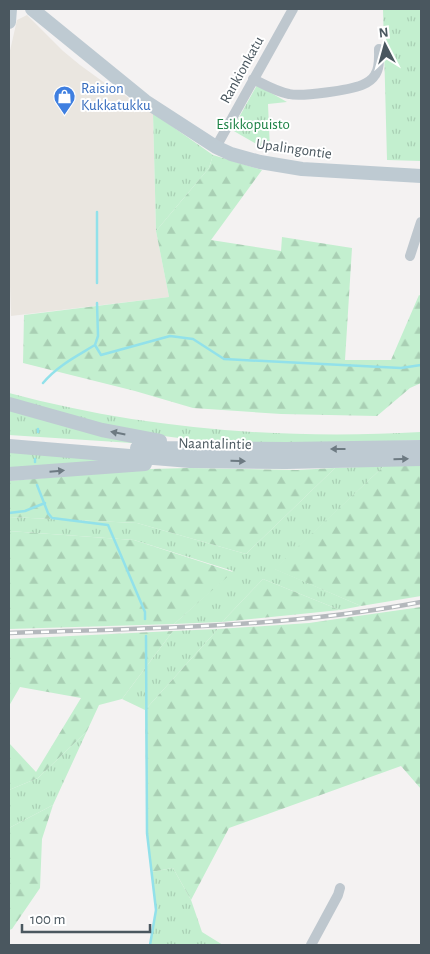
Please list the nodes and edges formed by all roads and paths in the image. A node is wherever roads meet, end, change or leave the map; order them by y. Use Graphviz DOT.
graph roads {
  1 [pos="10,9"];
  2 [pos="32,9"];
  3 [pos="294,9"];
  4 [pos="9,22"];
  5 [pos="379,49"];
  6 [pos="253,79"];
  7 [pos="216,146"];
  8 [pos="421,176"];
  9 [pos="421,222"];
  10 [pos="410,256"];
  11 [pos="9,404"];
  12 [pos="9,442"];
  13 [pos="9,446"];
  14 [pos="421,447"];
  15 [pos="218,449"];
  16 [pos="421,459"];
  17 [pos="190,461"];
  18 [pos="9,474"];
  19 [pos="340,888"];
  20 [pos="311,945"];
  1 -- 4 [label="main road"];
  2 -- 7 [label="main road, Upalingontie"];
  3 -- 6 [label="street, Rankionkatu"];
  5 -- 6 [label="street"];
  6 -- 7 [label="street, Rankionkatu"];
  7 -- 8 [label="main road, Upalingontie"];
  9 -- 10 [label="street"];
  15 -- 11 [label="main road, one-way"];
  12 -- 15 [label="main road, Naantalintie"];
  13 -- 17 [label="main road, Naantalintie"];
  14 -- 15 [label="main road, Naantalintie, one-way"];
  17 -- 16 [label="main road, Naantalintie, one-way"];
  18 -- 17 [label="main road, one-way"];
  19 -- 20 [label="street"];
}
